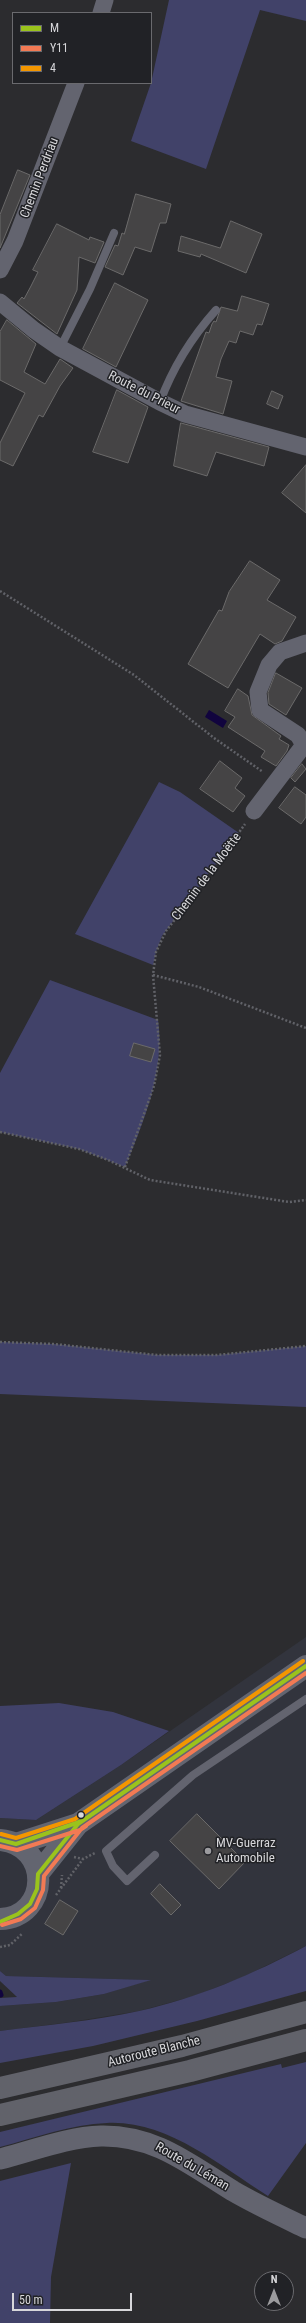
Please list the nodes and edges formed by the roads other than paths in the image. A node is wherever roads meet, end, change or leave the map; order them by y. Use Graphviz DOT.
graph roads {
  1 [pos="76,84"];
  2 [pos="114,232"];
  3 [pos="0,270"];
  4 [pos="0,302"];
  5 [pos="216,310"];
  6 [pos="60,348"];
  7 [pos="160,402"];
  8 [pos="306,447"];
  9 [pos="306,643"];
  10 [pos="254,811"];
  11 [pos="306,1666"];
  12 [pos="306,1699"];
  13 [pos="78,1824"];
  14 [pos="8,1842"];
  15 [pos="155,1855"];
  16 [pos="38,1874"];
  17 [pos="1,1920"];
  18 [pos="306,2012"];
  19 [pos="306,2040"];
  20 [pos="0,2088"];
  21 [pos="0,2115"];
  22 [pos="0,2159"];
  23 [pos="306,2228"];
  1 -- 3 [label="street, Chemin Perdriau"];
  2 -- 6 [label="lane"];
  4 -- 6 [label="street, Route du Prieur"];
  5 -- 7 [label="lane"];
  6 -- 7 [label="street, Route du Prieur"];
  7 -- 8 [label="street, Route du Prieur"];
  9 -- 10 [label="street"];
  11 -- 13 [label="main road"];
  12 -- 15 [label="lane"];
  13 -- 14 [label="main road"];
  13 -- 16 [label="main road"];
  14 -- 16 [label="main road"];
  16 -- 17 [label="main road"];
  18 -- 20 [label="highway, Autoroute Blanche"];
  19 -- 21 [label="highway, Autoroute Blanche"];
  22 -- 23 [label="street, Route du Léman"];
}
